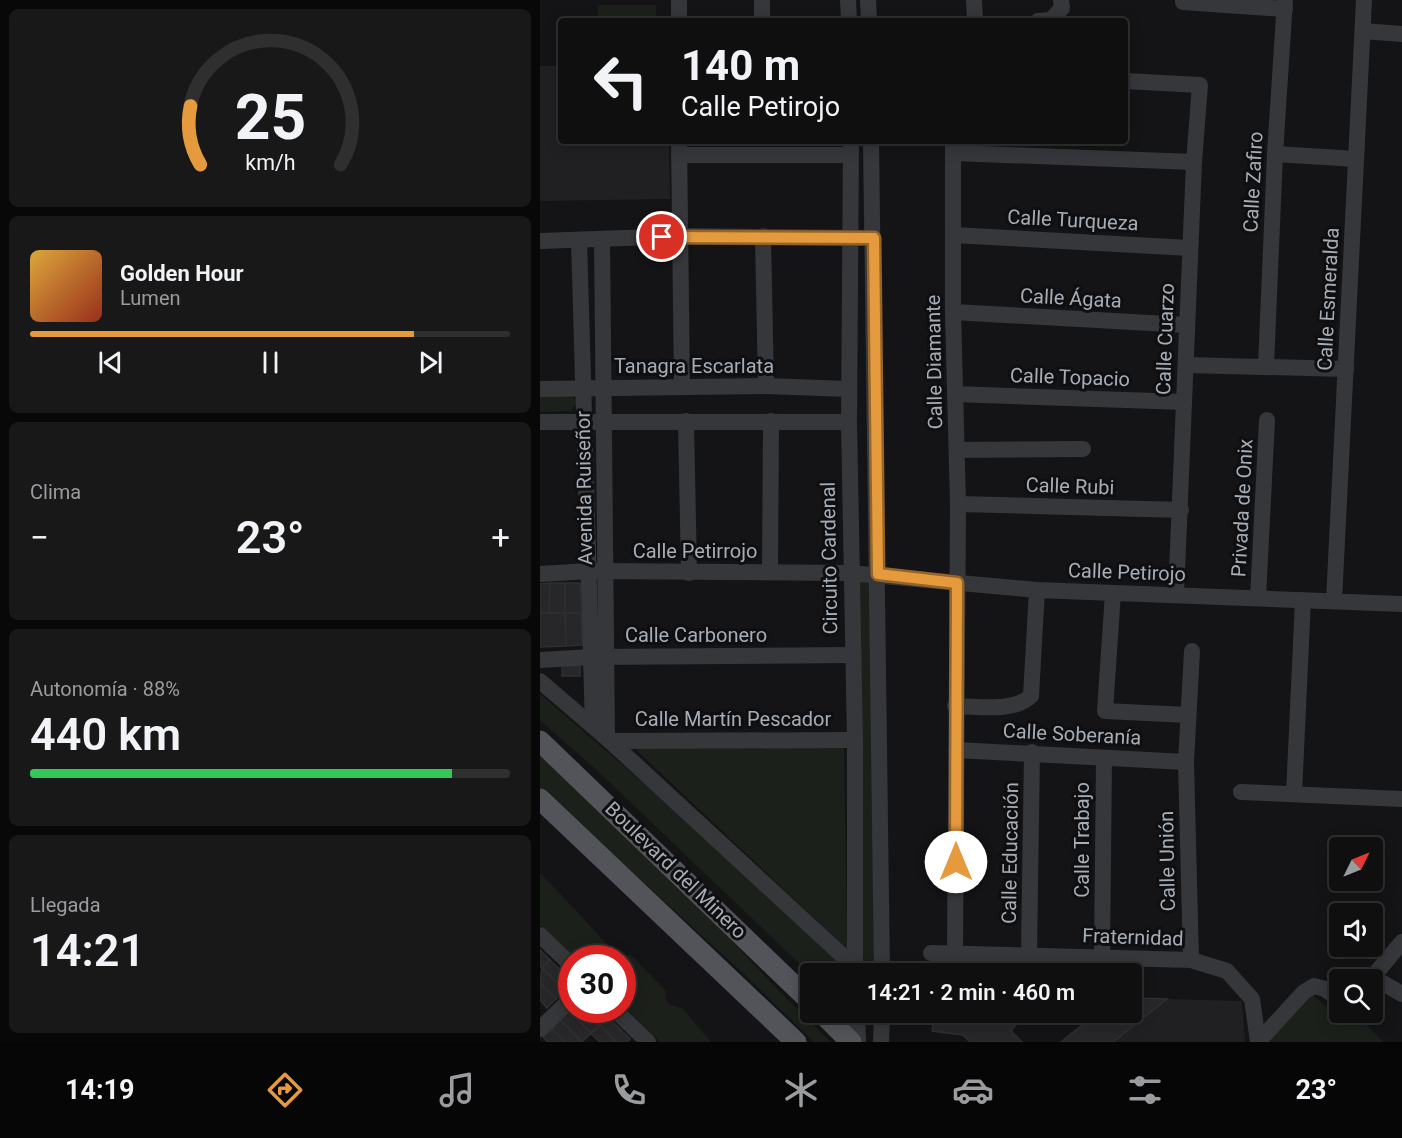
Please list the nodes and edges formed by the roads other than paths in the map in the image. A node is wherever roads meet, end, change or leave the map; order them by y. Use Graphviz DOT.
graph roads {
  1 [pos="679,0"];
  2 [pos="762,0"];
  3 [pos="848,0"];
  4 [pos="868,0"];
  5 [pos="974,0"];
  6 [pos="1061,0"];
  7 [pos="1364,0"];
  8 [pos="1183,2"];
  9 [pos="1285,5"];
  10 [pos="679,18"];
  11 [pos="762,18"];
  12 [pos="849,18"];
  13 [pos="869,18"];
  14 [pos="975,18"];
  15 [pos="1053,18"];
  16 [pos="1363,31"];
  17 [pos="1402,34"];
  18 [pos="1128,81"];
  19 [pos="872,144"];
  20 [pos="953,147"];
  21 [pos="679,148"];
  22 [pos="763,148"];
  23 [pos="851,148"];
  24 [pos="1275,154"];
  25 [pos="1356,159"];
  26 [pos="1194,162"];
  27 [pos="953,235"];
  28 [pos="681,236"];
  29 [pos="763,236"];
  30 [pos="851,238"];
  31 [pos="874,238"];
  32 [pos="602,239"];
  33 [pos="579,240"];
  34 [pos="540,241"];
  35 [pos="1190,248"];
  36 [pos="953,312"];
  37 [pos="1186,325"];
  38 [pos="1186,365"];
  39 [pos="1266,366"];
  40 [pos="1346,369"];
  41 [pos="766,386"];
  42 [pos="682,387"];
  43 [pos="603,388"];
  44 [pos="540,389"];
  45 [pos="584,389"];
  46 [pos="849,389"];
  47 [pos="955,394"];
  48 [pos="1184,402"];
  49 [pos="606,420"];
  50 [pos="1267,420"];
  51 [pos="686,421"];
  52 [pos="771,421"];
  53 [pos="585,422"];
  54 [pos="849,422"];
  55 [pos="540,423"];
  56 [pos="1083,449"];
  57 [pos="957,450"];
  58 [pos="958,504"];
  59 [pos="1181,510"];
  60 [pos="598,572"];
  61 [pos="770,572"];
  62 [pos="689,573"];
  63 [pos="850,573"];
  64 [pos="540,574"];
  65 [pos="878,574"];
  66 [pos="957,583"];
  67 [pos="1037,590"];
  68 [pos="1113,593"];
  69 [pos="1176,595"];
  70 [pos="1258,598"];
  71 [pos="1303,600"];
  72 [pos="1334,601"];
  73 [pos="1402,604"];
  74 [pos="1192,651"];
  75 [pos="852,655"];
  76 [pos="599,657"];
  77 [pos="540,660"];
  78 [pos="540,681"];
  79 [pos="955,706"];
  80 [pos="1188,715"];
  81 [pos="593,726"];
  82 [pos="609,739"];
  83 [pos="855,740"];
  84 [pos="540,741"];
  85 [pos="956,750"];
  86 [pos="1032,752"];
  87 [pos="1104,758"];
  88 [pos="1186,762"];
  89 [pos="1241,792"];
  90 [pos="1294,794"];
  91 [pos="540,799"];
  92 [pos="1402,799"];
  93 [pos="540,935"];
  94 [pos="1402,942"];
  95 [pos="558,952"];
  96 [pos="955,952"];
  97 [pos="931,953"];
  98 [pos="1029,954"];
  99 [pos="1102,958"];
  100 [pos="1191,960"];
  101 [pos="848,963"];
  102 [pos="858,963"];
  103 [pos="882,963"];
  104 [pos="1379,969"];
  105 [pos="1383,984"];
  106 [pos="800,991"];
  107 [pos="1329,991"];
  108 [pos="1402,994"];
  109 [pos="558,1012"];
  110 [pos="626,1023"];
  111 [pos="832,1023"];
  112 [pos="857,1023"];
  113 [pos="882,1023"];
  114 [pos="540,1029"];
  115 [pos="641,1040"];
  116 [pos="796,1042"];
  117 [pos="851,1042"];
  118 [pos="858,1042"];
  119 [pos="881,1042"];
  120 [pos="1258,1042"];
  1 -- 10 [label="street"];
  2 -- 11 [label="street"];
  3 -- 12 [label="street"];
  4 -- 13 [label="street"];
  5 -- 14 [label="street"];
  6 -- 15 [label="street"];
  7 -- 16 [label="street, Calle Esmeralda"];
  8 -- 9 [label="street"];
  9 -- 24 [label="street, Calle Zafiro"];
  16 -- 17 [label="street"];
  16 -- 25 [label="street, Calle Esmeralda"];
  18 -- 26 [label="street, Calle Cuarzo"];
  19 -- 31 [label="street"];
  20 -- 26 [label="street"];
  20 -- 27 [label="street, Calle Diamante"];
  21 -- 22 [label="street"];
  21 -- 28 [label="street"];
  22 -- 23 [label="street"];
  23 -- 30 [label="street, Circuito Cardenal"];
  24 -- 25 [label="street"];
  24 -- 39 [label="street, Calle Zafiro"];
  25 -- 40 [label="street, Calle Esmeralda"];
  26 -- 35 [label="street, Calle Cuarzo"];
  27 -- 35 [label="street, Calle Turqueza"];
  27 -- 36 [label="street, Calle Diamante"];
  28 -- 29 [label="street"];
  28 -- 32 [label="street"];
  28 -- 42 [label="street"];
  29 -- 30 [label="street"];
  29 -- 41 [label="street"];
  30 -- 31 [label="street"];
  30 -- 46 [label="street, Circuito Cardenal"];
  31 -- 65 [label="street"];
  32 -- 33 [label="street"];
  32 -- 43 [label="street, Avenida Ruiseñor"];
  33 -- 34 [label="street"];
  33 -- 45 [label="street, Avenida Ruiseñor"];
  35 -- 37 [label="street, Calle Cuarzo"];
  36 -- 37 [label="street, Calle Ágata"];
  36 -- 47 [label="street, Calle Diamante"];
  37 -- 38 [label="street, Calle Cuarzo"];
  38 -- 39 [label="street"];
  38 -- 48 [label="street, Calle Cuarzo"];
  39 -- 40 [label="street"];
  40 -- 72 [label="street, Calle Esmeralda"];
  41 -- 42 [label="street, Tanagra Escarlata"];
  41 -- 46 [label="street, Tanagra Escarlata"];
  42 -- 43 [label="street, Tanagra Escarlata"];
  43 -- 45 [label="street, Tanagra Escarlata"];
  43 -- 49 [label="street, Avenida Ruiseñor"];
  44 -- 45 [label="street, Tanagra Escarlata"];
  45 -- 53 [label="street, Avenida Ruiseñor"];
  46 -- 54 [label="street, Circuito Cardenal"];
  47 -- 48 [label="street, Calle Topacio"];
  47 -- 57 [label="street, Calle Diamante"];
  48 -- 59 [label="street, Calle Cuarzo"];
  49 -- 51 [label="street"];
  49 -- 53 [label="street"];
  49 -- 60 [label="street, Avenida Ruiseñor"];
  50 -- 70 [label="street, Privada de Onix"];
  51 -- 52 [label="street"];
  51 -- 62 [label="street"];
  52 -- 54 [label="street"];
  52 -- 61 [label="street"];
  53 -- 55 [label="street"];
  53 -- 60 [label="street, Avenida Ruiseñor"];
  54 -- 63 [label="street, Circuito Cardenal"];
  56 -- 57 [label="street"];
  57 -- 58 [label="street, Calle Diamante"];
  58 -- 59 [label="street, Calle Rubi"];
  58 -- 66 [label="street, Calle Diamante"];
  59 -- 69 [label="street, Calle Cuarzo"];
  60 -- 62 [label="street, Calle Petirrojo"];
  60 -- 64 [label="street, Calle Petirrojo"];
  60 -- 76 [label="street, Avenida Ruiseñor"];
  61 -- 62 [label="street, Calle Petirrojo"];
  61 -- 63 [label="street, Calle Petirrojo"];
  63 -- 65 [label="street, Calle Petirojo"];
  63 -- 75 [label="street, Circuito Cardenal"];
  65 -- 66 [label="street, Calle Petirojo"];
  65 -- 103 [label="street"];
  66 -- 67 [label="street, Calle Petirojo"];
  66 -- 79 [label="street, Calle Diamante"];
  67 -- 68 [label="street, Calle Petirojo"];
  67 -- 79 [label="street"];
  68 -- 69 [label="street, Calle Petirojo"];
  68 -- 80 [label="street"];
  69 -- 70 [label="street, Calle Petirojo"];
  70 -- 71 [label="street, Calle Petirojo"];
  71 -- 72 [label="street, Calle Petirojo"];
  71 -- 90 [label="street"];
  72 -- 73 [label="street, Calle Petirojo"];
  74 -- 80 [label="street, Calle Unión"];
  75 -- 76 [label="street, Calle Carbonero"];
  75 -- 83 [label="street, Circuito Cardenal"];
  76 -- 77 [label="street, Calle Carbonero"];
  76 -- 81 [label="street, Avenida Ruiseñor"];
  76 -- 82 [label="street, Avenida Ruiseñor"];
  78 -- 81 [label="street"];
  79 -- 85 [label="street, Calle Diamante"];
  80 -- 88 [label="street, Calle Unión"];
  81 -- 82 [label="street"];
  82 -- 83 [label="street, Calle Martín Pescador"];
  82 -- 101 [label="street"];
  83 -- 102 [label="street, Circuito Cardenal"];
  84 -- 106 [label="main road, Boulevard del Minero"];
  85 -- 86 [label="street, Calle Soberanía"];
  85 -- 96 [label="street, Calle Diamante"];
  86 -- 87 [label="street, Calle Soberanía"];
  86 -- 98 [label="street, Calle Educación"];
  87 -- 88 [label="street, Calle Soberanía"];
  87 -- 99 [label="street, Calle Trabajo"];
  88 -- 100 [label="street, Calle Unión"];
  89 -- 90 [label="street"];
  90 -- 92 [label="street"];
  91 -- 116 [label="main road, Boulevard del Minero"];
  93 -- 95 [label="street"];
  94 -- 104 [label="street"];
  96 -- 97 [label="street, Fraternidad"];
  96 -- 98 [label="street, Fraternidad"];
  98 -- 99 [label="street, Fraternidad"];
  99 -- 100 [label="street, Fraternidad"];
  100 -- 120 [label="street, Fraternidad"];
  105 -- 108 [label="street"];
  107 -- 120 [label="street"];
  109 -- 114 [label="street"];
  110 -- 115 [label="street"];
  111 -- 117 [label="main road"];
  112 -- 118 [label="street"];
  113 -- 119 [label="street"];
}
